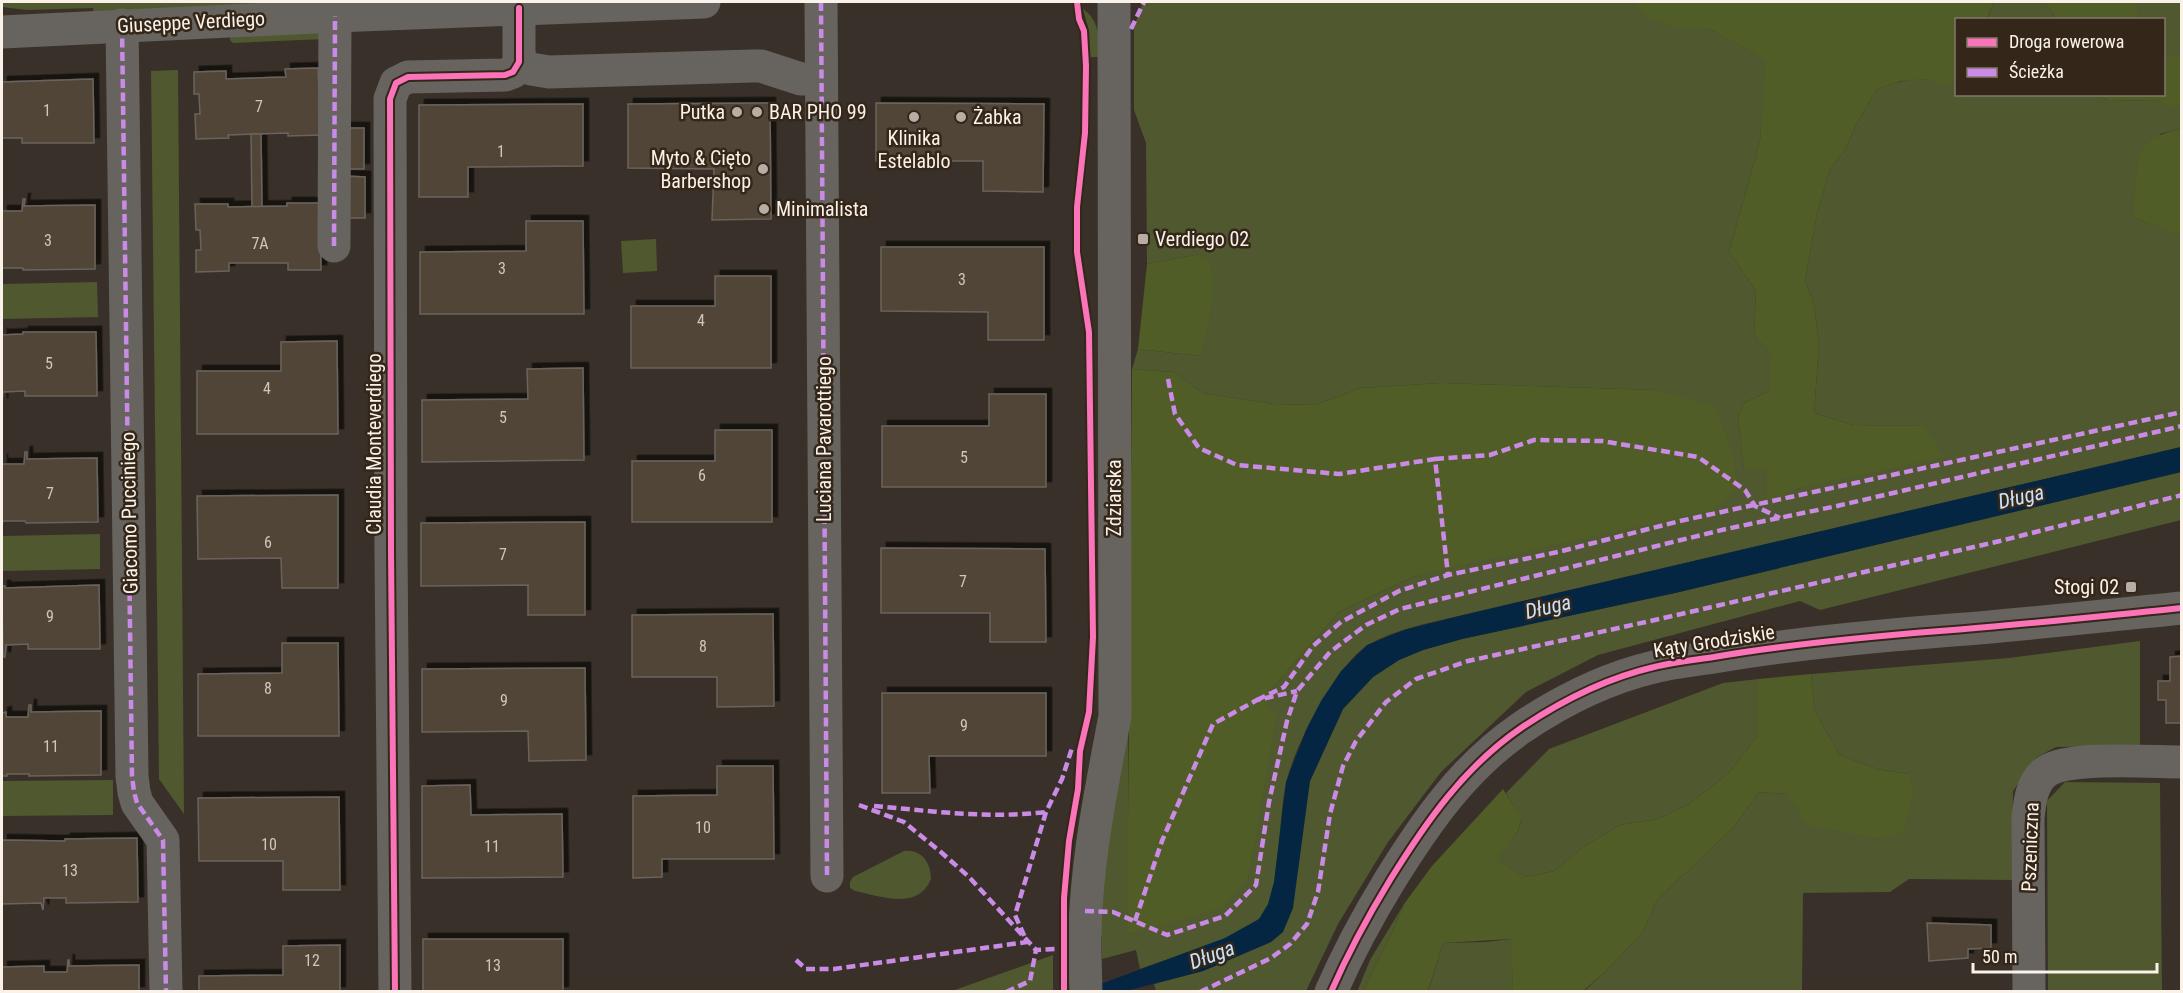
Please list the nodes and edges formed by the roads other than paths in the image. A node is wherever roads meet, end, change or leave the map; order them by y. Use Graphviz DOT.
graph roads {
  1 [pos="704,2"];
  2 [pos="821,2"];
  3 [pos="1114,2"];
  4 [pos="519,8"];
  5 [pos="335,16"];
  6 [pos="122,26"];
  7 [pos="2,32"];
  8 [pos="519,62"];
  9 [pos="821,80"];
  10 [pos="334,246"];
  11 [pos="2181,608"];
  12 [pos="2181,762"];
  13 [pos="827,876"];
  14 [pos="1086,978"];
  15 [pos="166,992"];
  16 [pos="395,992"];
  17 [pos="1331,992"];
  18 [pos="2029,992"];
  1 -- 4 [label="street, Giuseppe Verdiego"];
  2 -- 9 [label="street, Luciana Pavarottiego"];
  3 -- 14 [label="street, Zdziarska"];
  4 -- 5 [label="street, Giuseppe Verdiego"];
  4 -- 8 [label="street"];
  5 -- 6 [label="street, Giuseppe Verdiego"];
  5 -- 10 [label="street"];
  6 -- 7 [label="street, Giuseppe Verdiego"];
  6 -- 15 [label="street, Giacomo Pucciniego"];
  8 -- 9 [label="street"];
  8 -- 16 [label="street, Claudia Monteverdiego"];
  9 -- 13 [label="street, Luciana Pavarottiego"];
  11 -- 17 [label="street, Kąty Grodziskie"];
  12 -- 18 [label="street, Pszeniczna"];
}
